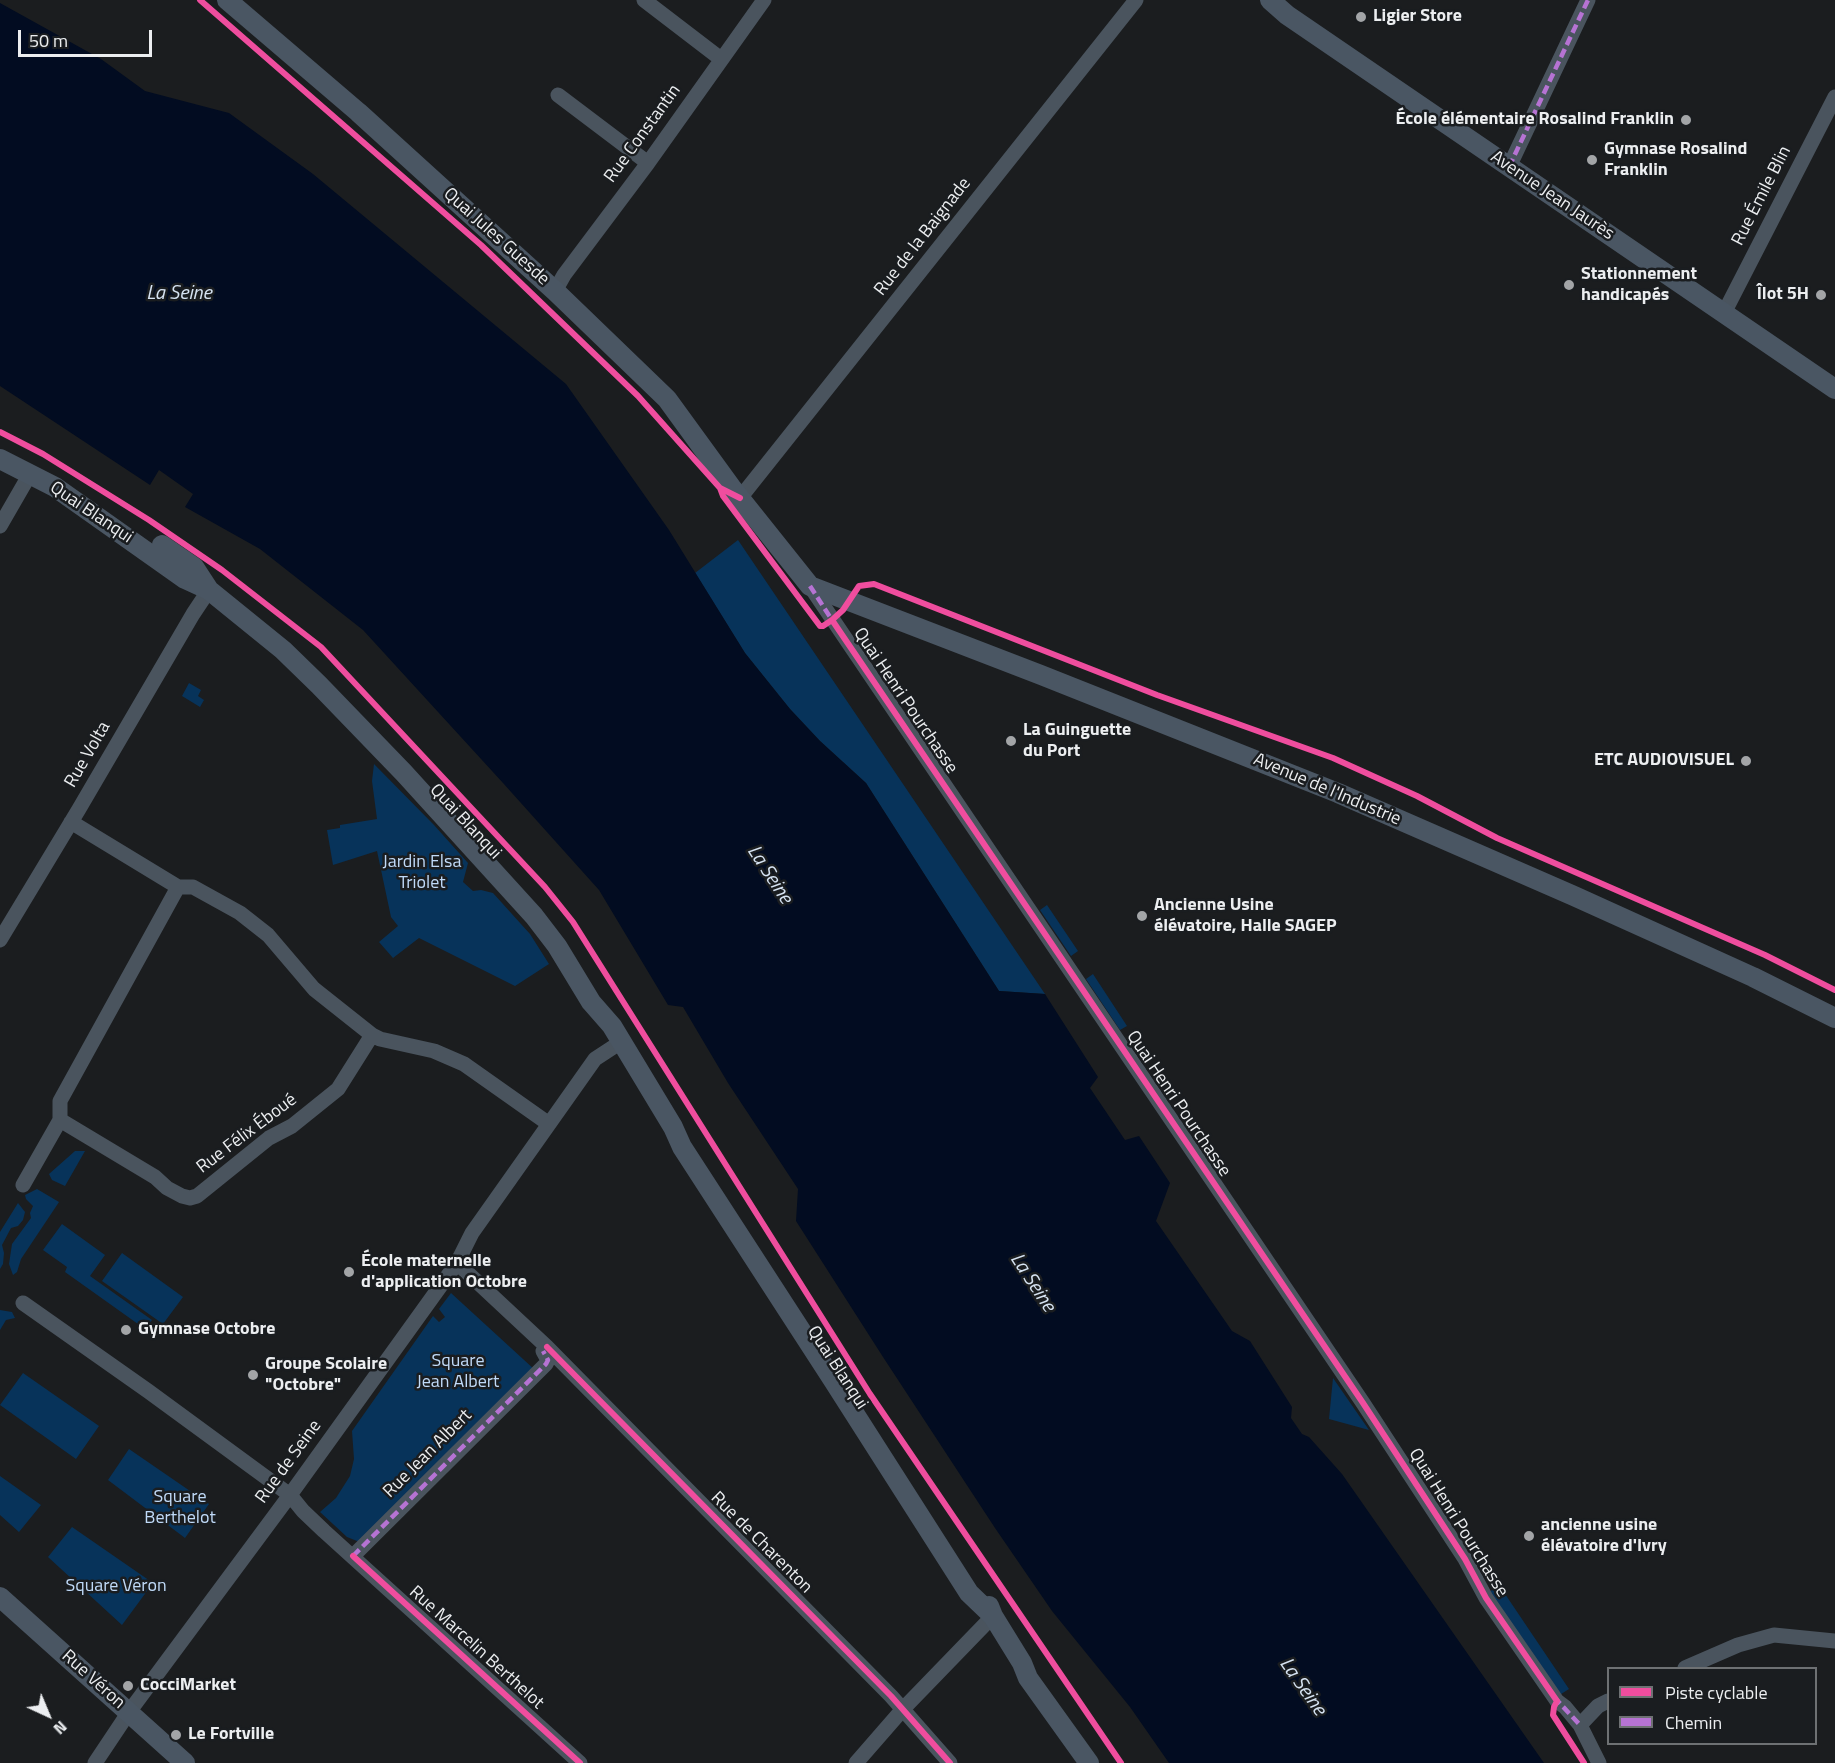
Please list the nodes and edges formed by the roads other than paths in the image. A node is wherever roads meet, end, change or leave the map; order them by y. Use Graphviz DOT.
graph roads {
  1 [pos="227,0"];
  2 [pos="644,0"];
  3 [pos="764,0"];
  4 [pos="1136,0"];
  5 [pos="1270,0"];
  6 [pos="1588,0"];
  7 [pos="721,59"];
  8 [pos="558,95"];
  9 [pos="1835,97"];
  10 [pos="648,163"];
  11 [pos="1509,167"];
  12 [pos="555,291"];
  13 [pos="1724,314"];
  14 [pos="1835,389"];
  15 [pos="0,445"];
  16 [pos="0,459"];
  17 [pos="30,474"];
  18 [pos="740,498"];
  19 [pos="0,526"];
  20 [pos="810,585"];
  21 [pos="209,590"];
  22 [pos="71,822"];
  23 [pos="178,887"];
  24 [pos="0,940"];
  25 [pos="1835,1018"];
  26 [pos="616,1034"];
  27 [pos="372,1035"];
  28 [pos="60,1120"];
  29 [pos="549,1124"];
  30 [pos="23,1185"];
  31 [pos="457,1263"];
  32 [pos="23,1303"];
  33 [pos="543,1351"];
  34 [pos="290,1495"];
  35 [pos="352,1556"];
  36 [pos="0,1597"];
  37 [pos="993,1616"];
  38 [pos="1835,1641"];
  39 [pos="1022,1663"];
  40 [pos="1686,1667"];
  41 [pos="1607,1702"];
  42 [pos="903,1709"];
  43 [pos="129,1712"];
  44 [pos="1580,1725"];
  45 [pos="95,1763"];
  46 [pos="185,1763"];
  47 [pos="580,1763"];
  48 [pos="856,1763"];
  49 [pos="950,1763"];
  50 [pos="1089,1763"];
  51 [pos="1104,1763"];
  52 [pos="1599,1763"];
  1 -- 12 [label="main road, Quai Jules Guesde"];
  2 -- 7 [label="street"];
  3 -- 7 [label="street, Rue Constantin"];
  4 -- 18 [label="street, Rue de la Baignade"];
  5 -- 11 [label="main road, Avenue Jean Jaurès"];
  6 -- 11 [label="street"];
  7 -- 10 [label="street, Rue Constantin"];
  8 -- 10 [label="street"];
  9 -- 13 [label="street, Rue Émile Blin"];
  10 -- 12 [label="street, Rue Constantin"];
  11 -- 13 [label="main road, Avenue Jean Jaurès"];
  12 -- 18 [label="main road, Quai Jules Guesde"];
  13 -- 14 [label="main road, Avenue Jean Jaurès"];
  15 -- 21 [label="main road, Quai Blanqui"];
  16 -- 17 [label="main road, Quai Blanqui"];
  17 -- 19 [label="street"];
  17 -- 21 [label="main road, Quai Blanqui"];
  18 -- 20 [label="main road, Quai Henri Pourchasse"];
  20 -- 25 [label="main road, Avenue de l'Industrie"];
  20 -- 44 [label="street, Quai Henri Pourchasse"];
  21 -- 22 [label="street, Rue Volta"];
  21 -- 26 [label="main road, Quai Blanqui"];
  22 -- 23 [label="street"];
  22 -- 24 [label="street, Rue Volta"];
  23 -- 27 [label="street"];
  23 -- 28 [label="street"];
  26 -- 29 [label="street, Rue de Seine"];
  26 -- 37 [label="main road, Quai Blanqui"];
  27 -- 28 [label="street, Rue Félix Éboué"];
  27 -- 29 [label="street"];
  28 -- 30 [label="street"];
  29 -- 31 [label="street, Rue de Seine"];
  31 -- 34 [label="street, Rue de Seine"];
  31 -- 42 [label="street, Rue de Charenton"];
  32 -- 34 [label="street, Rue Marcelin Berthelot"];
  33 -- 35 [label="street, Rue Jean Albert"];
  34 -- 35 [label="street, Rue Marcelin Berthelot"];
  34 -- 43 [label="street, Rue de Seine"];
  35 -- 47 [label="street, Rue Marcelin Berthelot"];
  36 -- 43 [label="main road, Rue Véron"];
  37 -- 39 [label="main road, Quai Blanqui"];
  37 -- 42 [label="street"];
  38 -- 40 [label="street"];
  39 -- 50 [label="main road, Quai Blanqui"];
  39 -- 51 [label="main road, Quai Blanqui"];
  41 -- 44 [label="street"];
  42 -- 48 [label="street"];
  42 -- 49 [label="street, Rue de Charenton"];
  43 -- 45 [label="street, Rue de Seine"];
  43 -- 46 [label="main road, Rue Véron"];
  44 -- 52 [label="street, Quai Henri Pourchasse"];
}
